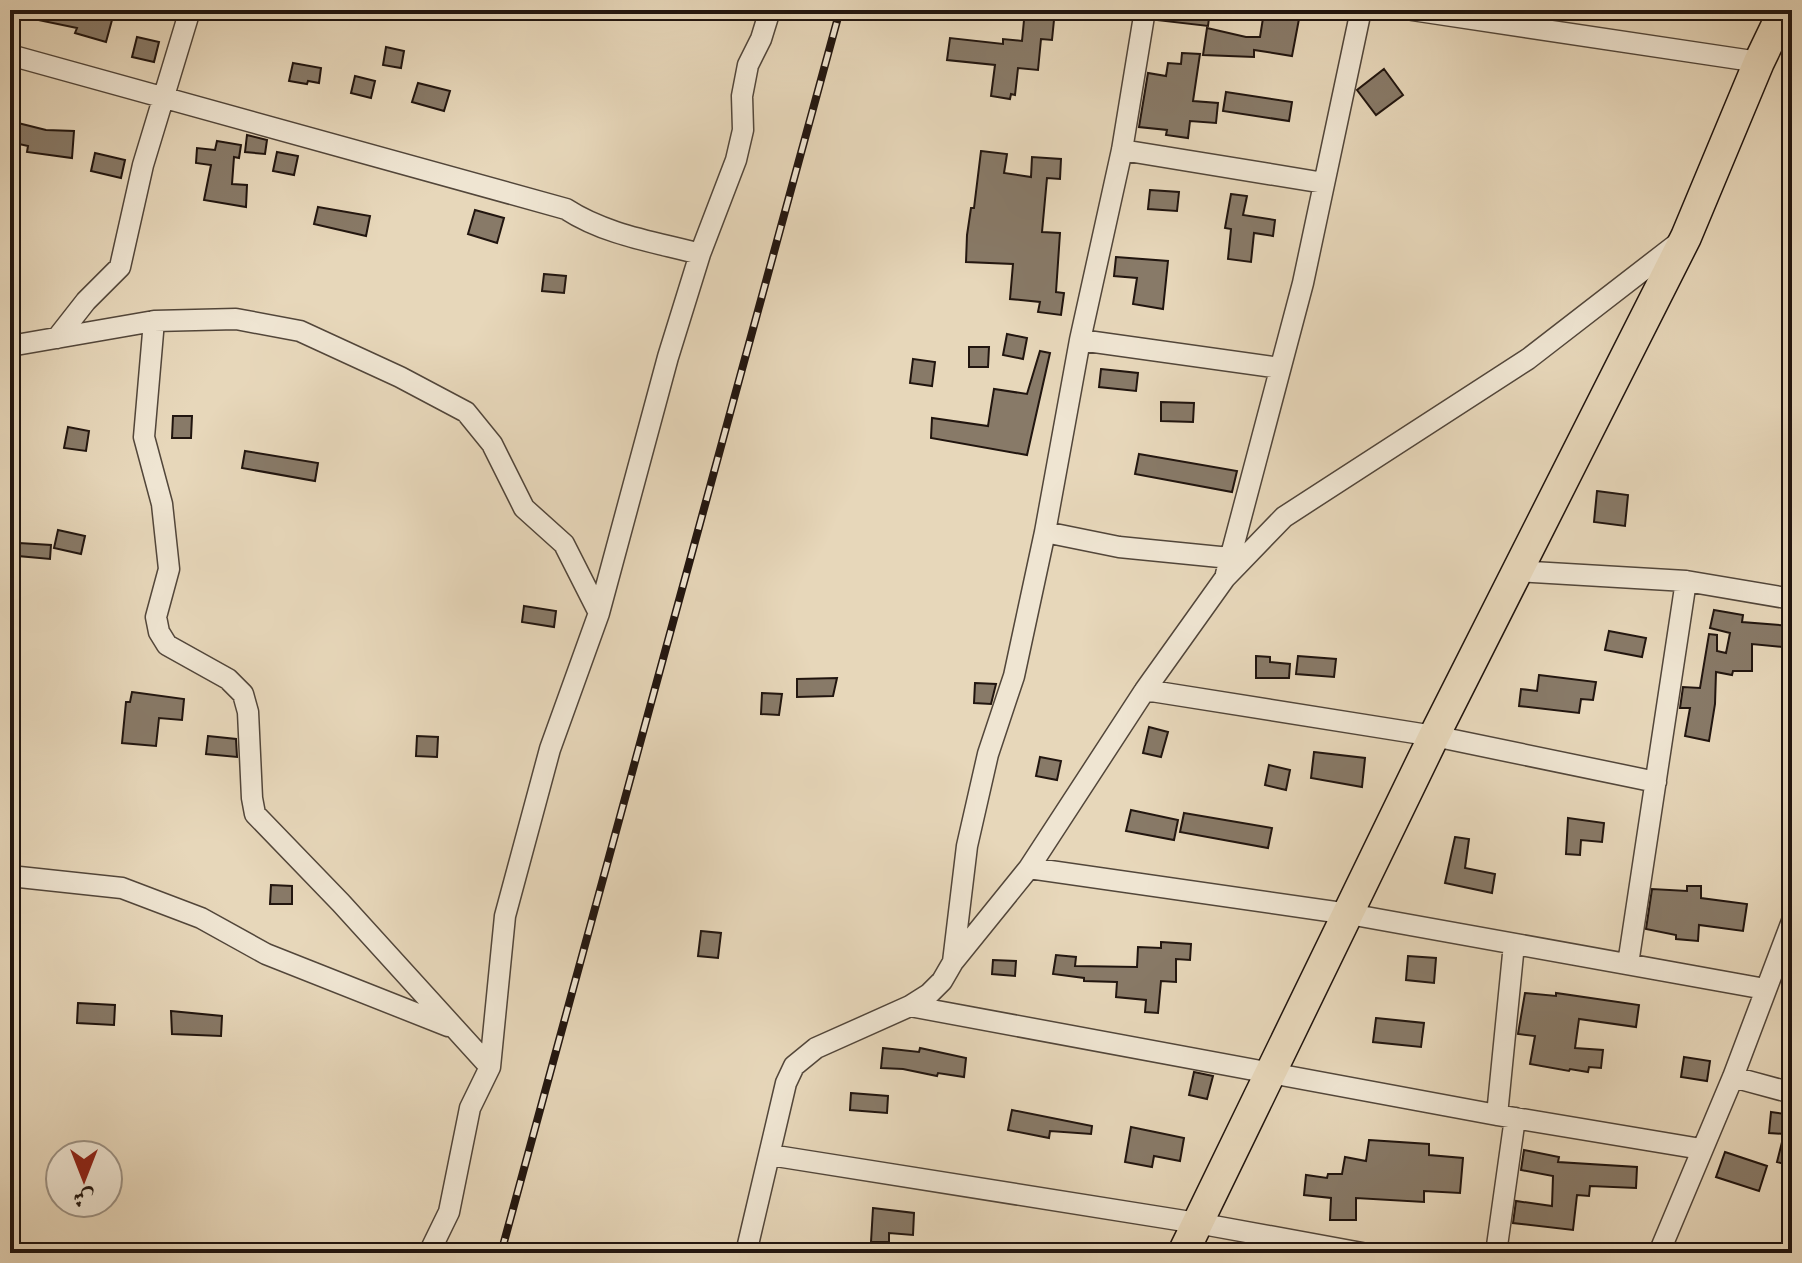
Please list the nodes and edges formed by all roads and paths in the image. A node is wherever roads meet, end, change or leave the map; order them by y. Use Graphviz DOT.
graph roads {
  1 [pos="190,10"];
  2 [pos="770,10"];
  3 [pos="1145,10"];
  4 [pos="1361,10"];
  5 [pos="1412,10"];
  6 [pos="1784,10"];
  7 [pos="10,55"];
  8 [pos="1759,62"];
  9 [pos="165,97"];
  10 [pos="1122,150"];
  11 [pos="1324,183"];
  12 [pos="1686,237"];
  13 [pos="700,254"];
  14 [pos="154,321"];
  15 [pos="57,338"];
  16 [pos="1080,340"];
  17 [pos="10,346"];
  18 [pos="1280,368"];
  19 [pos="1045,532"];
  20 [pos="1230,558"];
  21 [pos="1516,571"];
  22 [pos="1225,578"];
  23 [pos="1686,581"];
  24 [pos="1792,599"];
  25 [pos="599,613"];
  26 [pos="1145,690"];
  27 [pos="1434,736"];
  28 [pos="1656,782"];
  29 [pos="1029,868"];
  30 [pos="10,876"];
  31 [pos="1349,914"];
  32 [pos="1792,921"];
  33 [pos="1514,944"];
  34 [pos="1786,951"];
  35 [pos="953,962"];
  36 [pos="1628,964"];
  37 [pos="1765,989"];
  38 [pos="910,1006"];
  39 [pos="452,1027"];
  40 [pos="490,1067"];
  41 [pos="1270,1073"];
  42 [pos="1733,1077"];
  43 [pos="1792,1093"];
  44 [pos="1506,1116"];
  45 [pos="1701,1149"];
  46 [pos="770,1155"];
  47 [pos="1197,1223"];
  48 [pos="429,1253"];
  49 [pos="746,1253"];
  50 [pos="1183,1253"];
  51 [pos="1362,1253"];
  52 [pos="1496,1253"];
  53 [pos="1659,1253"];
  1 -- 9 [label="street"];
  2 -- 13 [label="street"];
  3 -- 10 [label="street"];
  4 -- 11 [label="street"];
  5 -- 8 [label="street"];
  6 -- 8 [label="main road"];
  7 -- 9 [label="street"];
  8 -- 12 [label="main road"];
  9 -- 13 [label="street"];
  9 -- 15 [label="street"];
  10 -- 11 [label="street"];
  10 -- 16 [label="street"];
  11 -- 18 [label="street"];
  12 -- 21 [label="main road"];
  12 -- 22 [label="street"];
  13 -- 25 [label="street"];
  14 -- 15 [label="street"];
  14 -- 25 [label="street"];
  14 -- 39 [label="street"];
  15 -- 17 [label="street"];
  16 -- 18 [label="street"];
  16 -- 19 [label="street"];
  18 -- 20 [label="street"];
  19 -- 20 [label="street"];
  19 -- 35 [label="street"];
  20 -- 22 [label="street"];
  21 -- 23 [label="street"];
  21 -- 27 [label="main road"];
  22 -- 26 [label="street"];
  23 -- 24 [label="street"];
  23 -- 28 [label="street"];
  25 -- 40 [label="street"];
  26 -- 27 [label="street"];
  26 -- 29 [label="street"];
  27 -- 28 [label="street"];
  27 -- 31 [label="main road"];
  28 -- 36 [label="street"];
  29 -- 31 [label="street"];
  29 -- 35 [label="street"];
  30 -- 39 [label="street"];
  31 -- 33 [label="street"];
  31 -- 41 [label="main road"];
  32 -- 34 [label="street"];
  33 -- 36 [label="street"];
  33 -- 44 [label="street"];
  34 -- 37 [label="street"];
  35 -- 38 [label="street"];
  36 -- 37 [label="street"];
  37 -- 42 [label="street"];
  38 -- 41 [label="street"];
  38 -- 46 [label="street"];
  39 -- 40 [label="street"];
  40 -- 48 [label="street"];
  41 -- 44 [label="street"];
  41 -- 47 [label="main road"];
  42 -- 43 [label="street"];
  42 -- 45 [label="street"];
  44 -- 45 [label="street"];
  44 -- 52 [label="street"];
  45 -- 53 [label="street"];
  46 -- 47 [label="street"];
  46 -- 49 [label="street"];
  47 -- 50 [label="main road"];
  47 -- 51 [label="street"];
}
